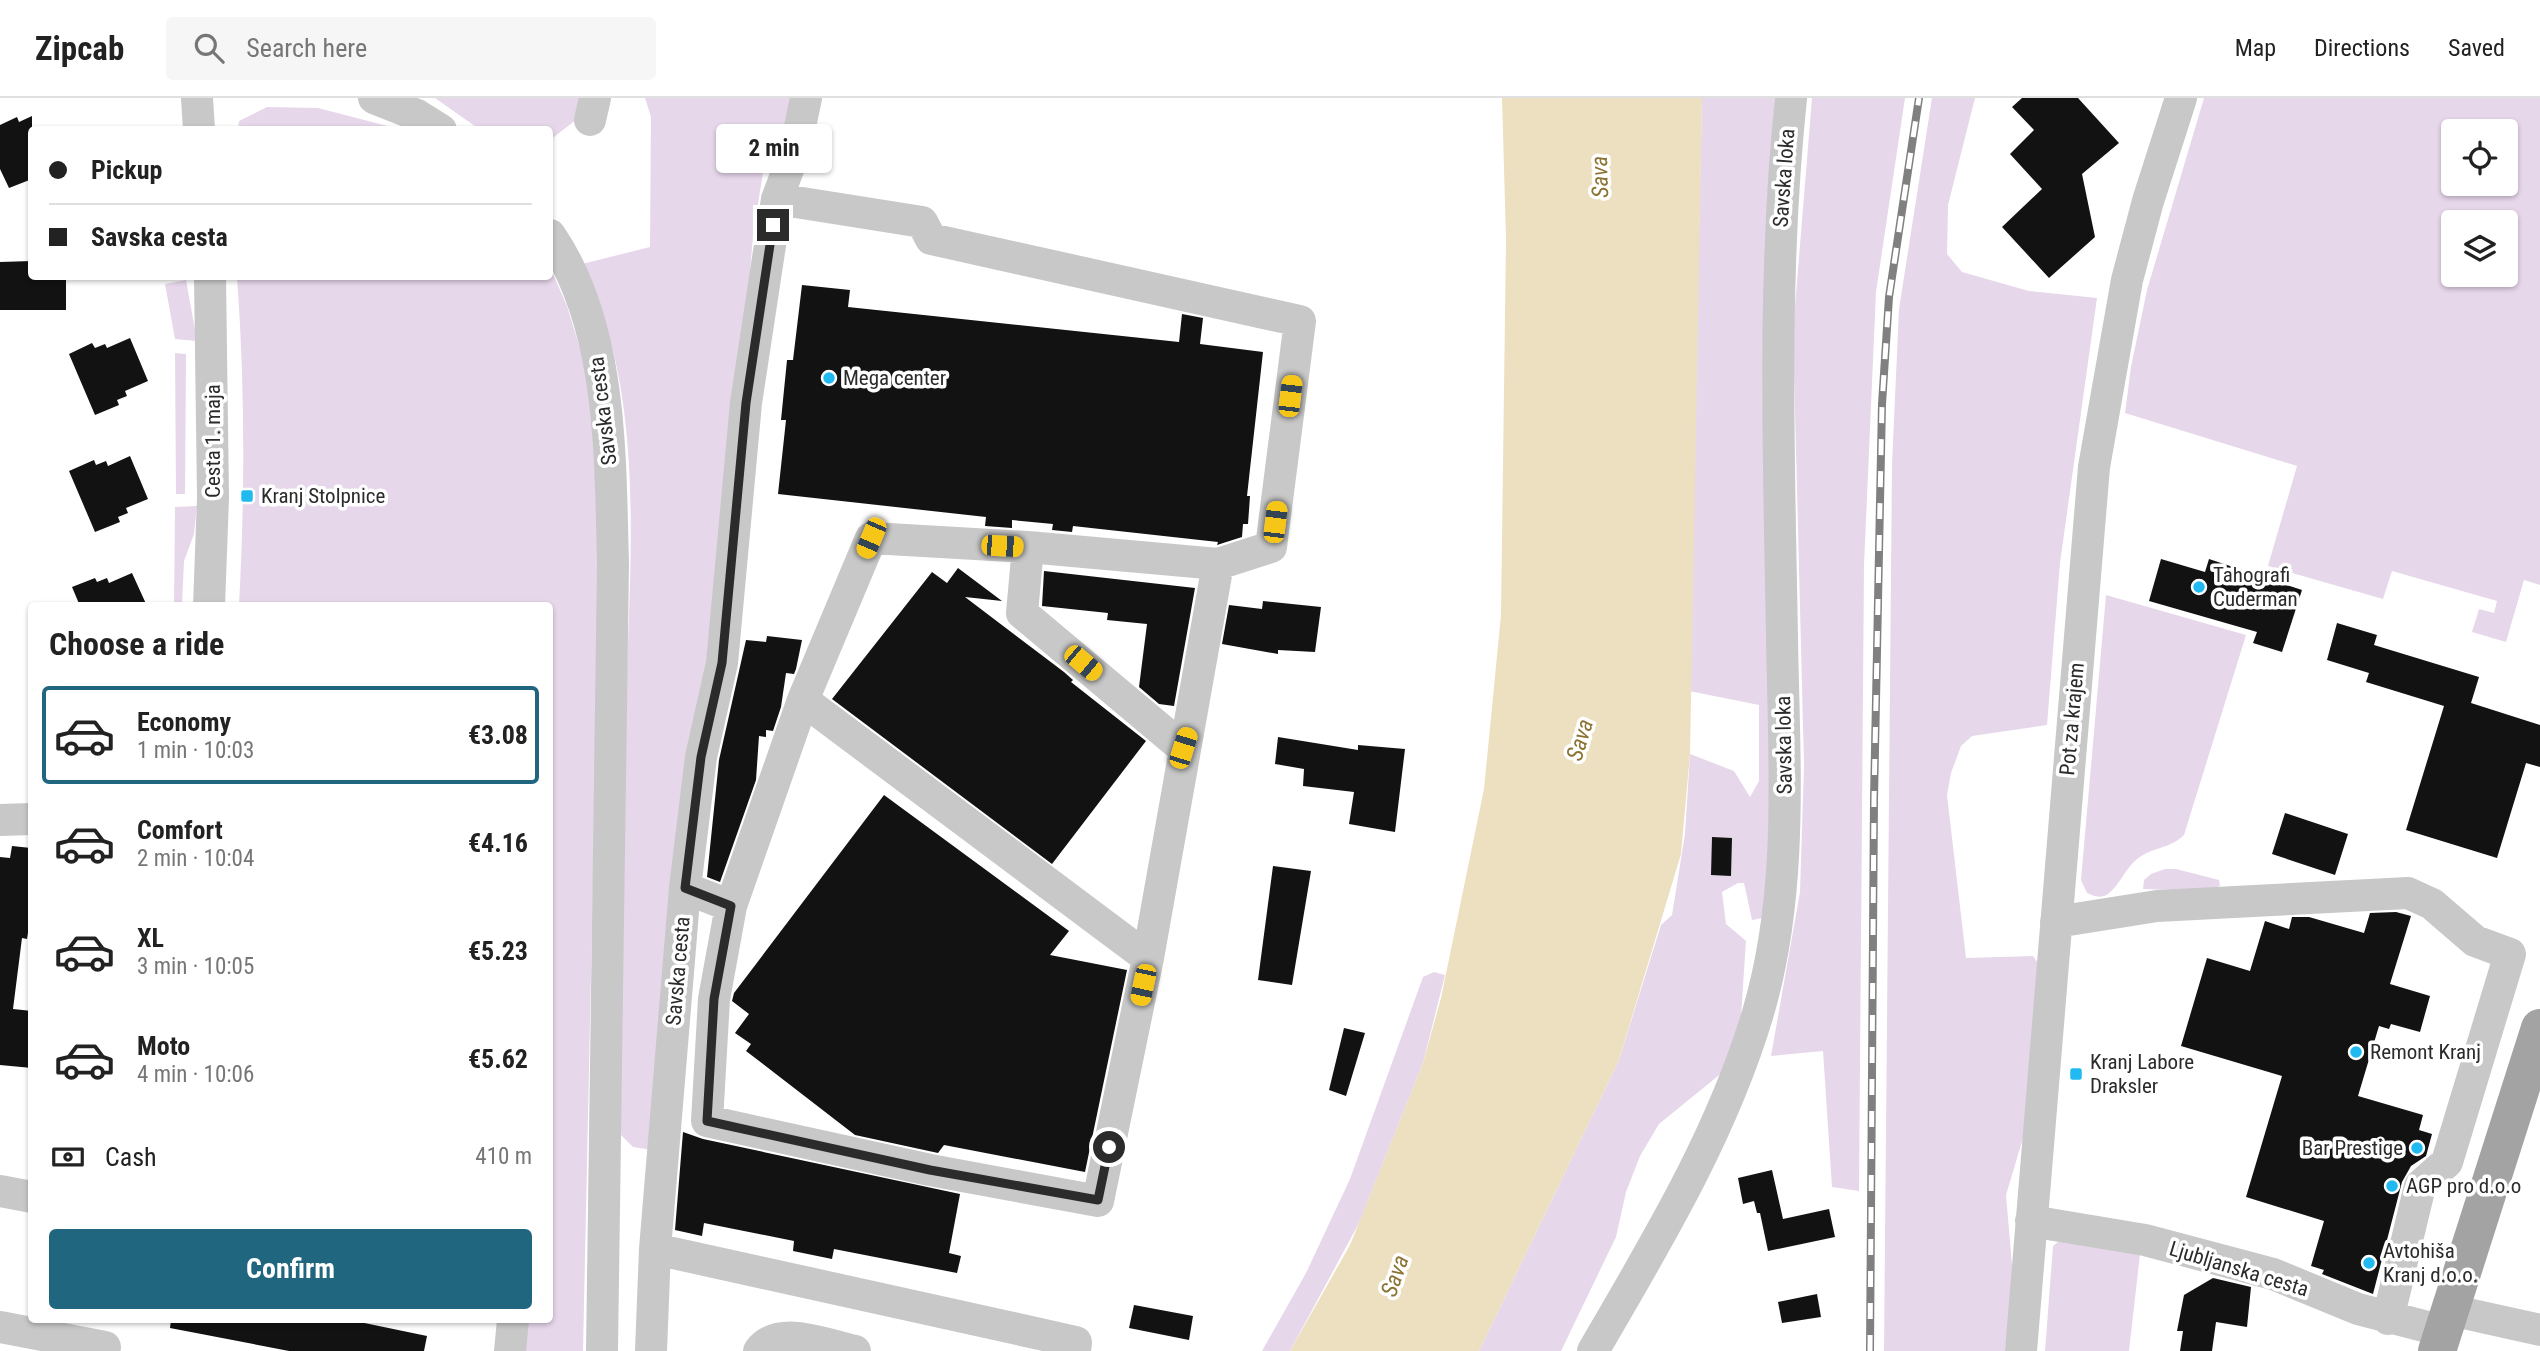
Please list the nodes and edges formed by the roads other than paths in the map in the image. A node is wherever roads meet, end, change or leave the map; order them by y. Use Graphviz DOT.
graph roads {
  1 [pos="197,98"];
  2 [pos="374,98"];
  3 [pos="1791,98"];
  4 [pos="2181,98"];
  5 [pos="801,107"];
  6 [pos="199,126"];
  7 [pos="435,126"];
  8 [pos="777,200"];
  9 [pos="553,241"];
  10 [pos="210,280"];
  11 [pos="1028,547"];
  12 [pos="1218,564"];
  13 [pos="209,602"];
  14 [pos="803,700"];
  15 [pos="1183,748"];
  16 [pos="28,819"];
  17 [pos="0,820"];
  18 [pos="685,888"];
  19 [pos="731,906"];
  20 [pos="2056,922"];
  21 [pos="1149,958"];
  22 [pos="2540,1028"];
  23 [pos="2533,1065"];
  24 [pos="0,1191"];
  25 [pos="28,1196"];
  26 [pos="2031,1221"];
  27 [pos="655,1249"];
  28 [pos="2388,1319"];
  29 [pos="513,1323"];
  30 [pos="0,1327"];
  31 [pos="2443,1331"];
  32 [pos="2540,1331"];
  33 [pos="107,1339"];
  34 [pos="510,1351"];
  35 [pos="602,1351"];
  36 [pos="651,1351"];
  37 [pos="759,1351"];
  38 [pos="855,1351"];
  39 [pos="1074,1351"];
  40 [pos="1593,1351"];
  41 [pos="2021,1351"];
  1 -- 6 [label="street"];
  2 -- 7 [label="street"];
  3 -- 40 [label="street, Savska loka"];
  4 -- 20 [label="street, Pot za krajem"];
  5 -- 8 [label="street, Savska cesta"];
  8 -- 12 [label="street"];
  8 -- 18 [label="street, Savska cesta"];
  9 -- 35 [label="street, Savska cesta"];
  10 -- 13 [label="street, Cesta 1. maja"];
  11 -- 12 [label="street"];
  11 -- 14 [label="street"];
  11 -- 15 [label="street"];
  12 -- 15 [label="street"];
  14 -- 19 [label="street"];
  14 -- 21 [label="street"];
  15 -- 21 [label="street"];
  16 -- 17 [label="street"];
  18 -- 19 [label="street"];
  18 -- 27 [label="street, Savska cesta"];
  19 -- 21 [label="street"];
  20 -- 26 [label="street, Pot za krajem"];
  20 -- 28 [label="street"];
  22 -- 23 [label="main road"];
  23 -- 31 [label="main road"];
  24 -- 25 [label="street"];
  26 -- 28 [label="street, Ljubljanska cesta"];
  26 -- 41 [label="street, Pot za krajem"];
  27 -- 36 [label="street, Savska cesta"];
  27 -- 39 [label="street"];
  28 -- 31 [label="street, Ljubljanska cesta"];
  29 -- 34 [label="street"];
  30 -- 33 [label="street"];
  31 -- 32 [label="street, Ljubljanska cesta"];
  37 -- 38 [label="street"];
}
